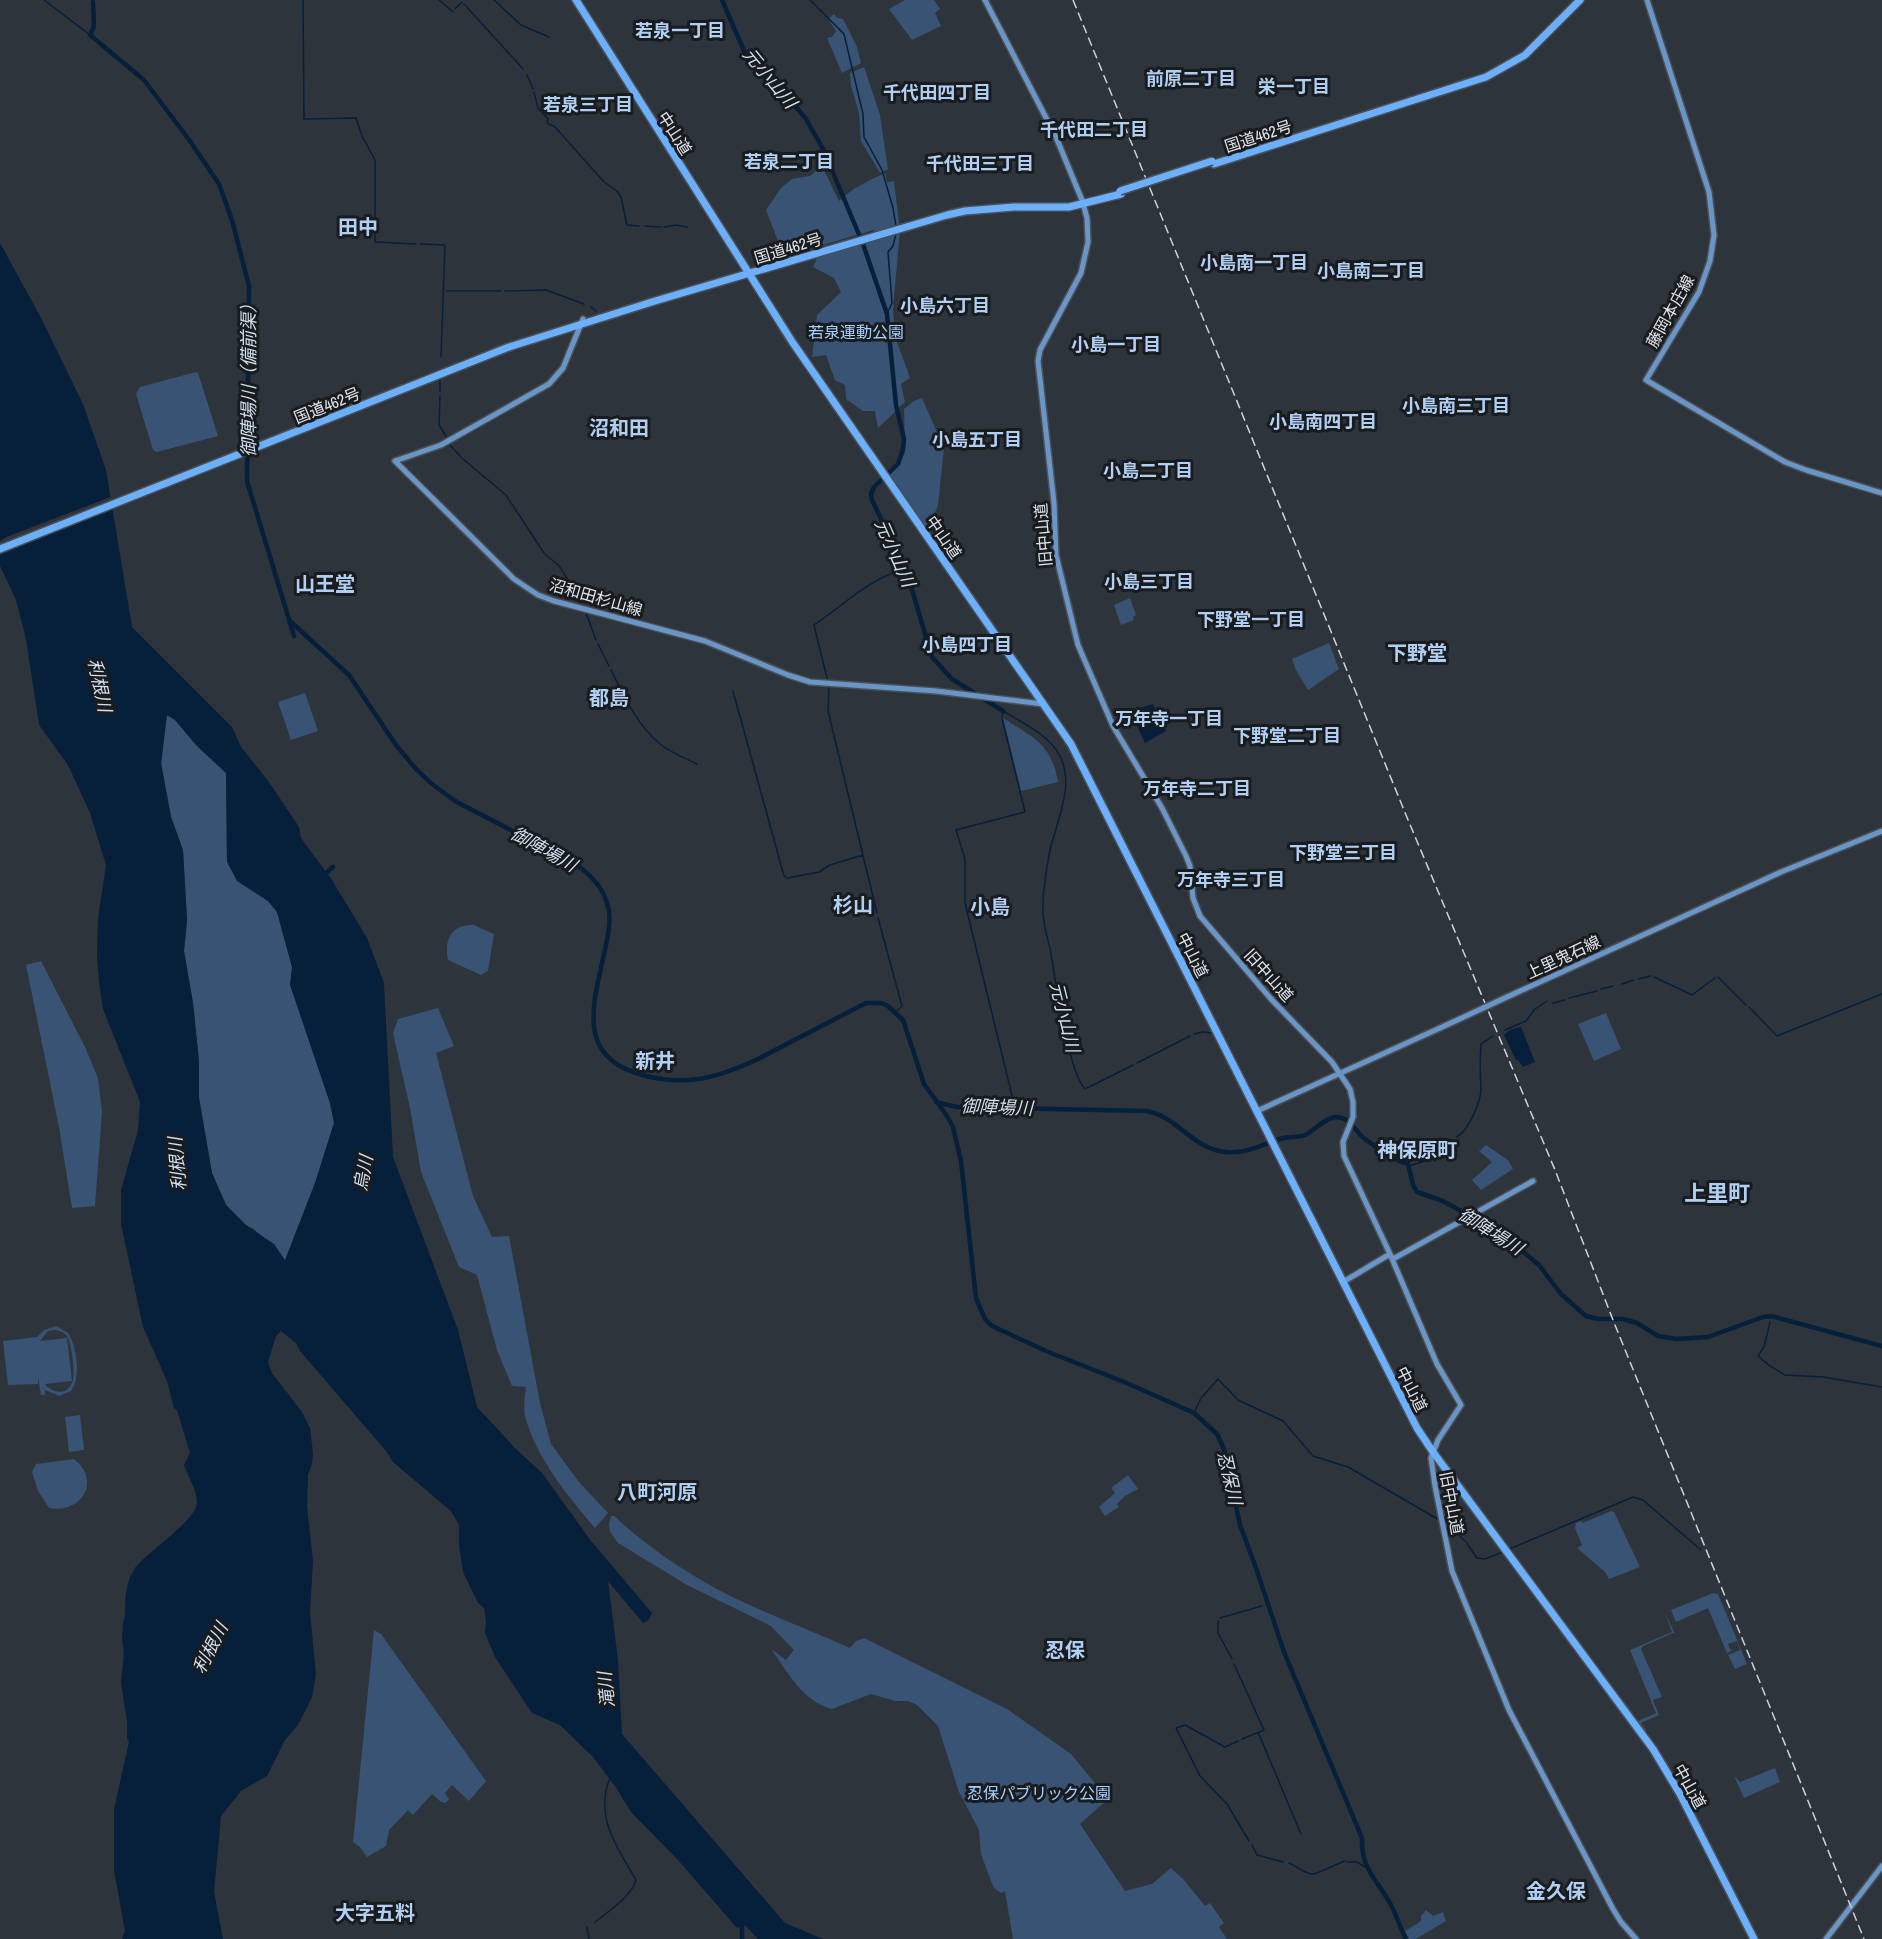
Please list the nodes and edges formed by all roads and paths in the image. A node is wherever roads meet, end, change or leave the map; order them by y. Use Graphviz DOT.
graph roads {
  1 [pos="576,0"];
  2 [pos="985,0"];
  3 [pos="1575,0"];
  4 [pos="1580,0"];
  5 [pos="1647,0"];
  6 [pos="1213,163"];
  7 [pos="1083,202"];
  8 [pos="747,273"];
  9 [pos="582,321"];
  10 [pos="1882,493"];
  11 [pos="0,547"];
  12 [pos="1043,704"];
  13 [pos="1882,831"];
  14 [pos="1341,1073"];
  15 [pos="1257,1111"];
  16 [pos="1533,1181"];
  17 [pos="1392,1256"];
  18 [pos="1343,1282"];
  19 [pos="1433,1452"];
  20 [pos="1882,1866"];
  21 [pos="1636,1939"];
  22 [pos="1754,1939"];
  23 [pos="1826,1939"];
  1 -- 8 [label="highway, 中山道"];
  2 -- 7 [label="main road, 旧中山道"];
  3 -- 6 [label="highway, 国道462号"];
  4 -- 6 [label="highway, 国道462号"];
  5 -- 10 [label="main road, 藤岡本庄線"];
  6 -- 7 [label="highway, 国道462号, bridge"];
  7 -- 8 [label="highway, 国道462号"];
  7 -- 14 [label="main road, 旧中山道"];
  8 -- 9 [label="highway, 国道462号"];
  8 -- 12 [label="highway, 中山道"];
  9 -- 11 [label="highway, 国道462号"];
  9 -- 12 [label="main road, 沼和田杉山線"];
  12 -- 15 [label="highway, 中山道"];
  13 -- 14 [label="main road, 上里鬼石線, bridge"];
  14 -- 15 [label="main road, 上里鬼石線"];
  14 -- 17 [label="main road, 旧中山道"];
  15 -- 18 [label="highway, 中山道"];
  16 -- 17 [label="main road"];
  17 -- 18 [label="main road"];
  17 -- 19 [label="main road, 旧中山道"];
  18 -- 19 [label="highway, 中山道"];
  19 -- 21 [label="main road, 旧中山道"];
  19 -- 22 [label="highway, 中山道"];
  20 -- 23 [label="main road"];
}
